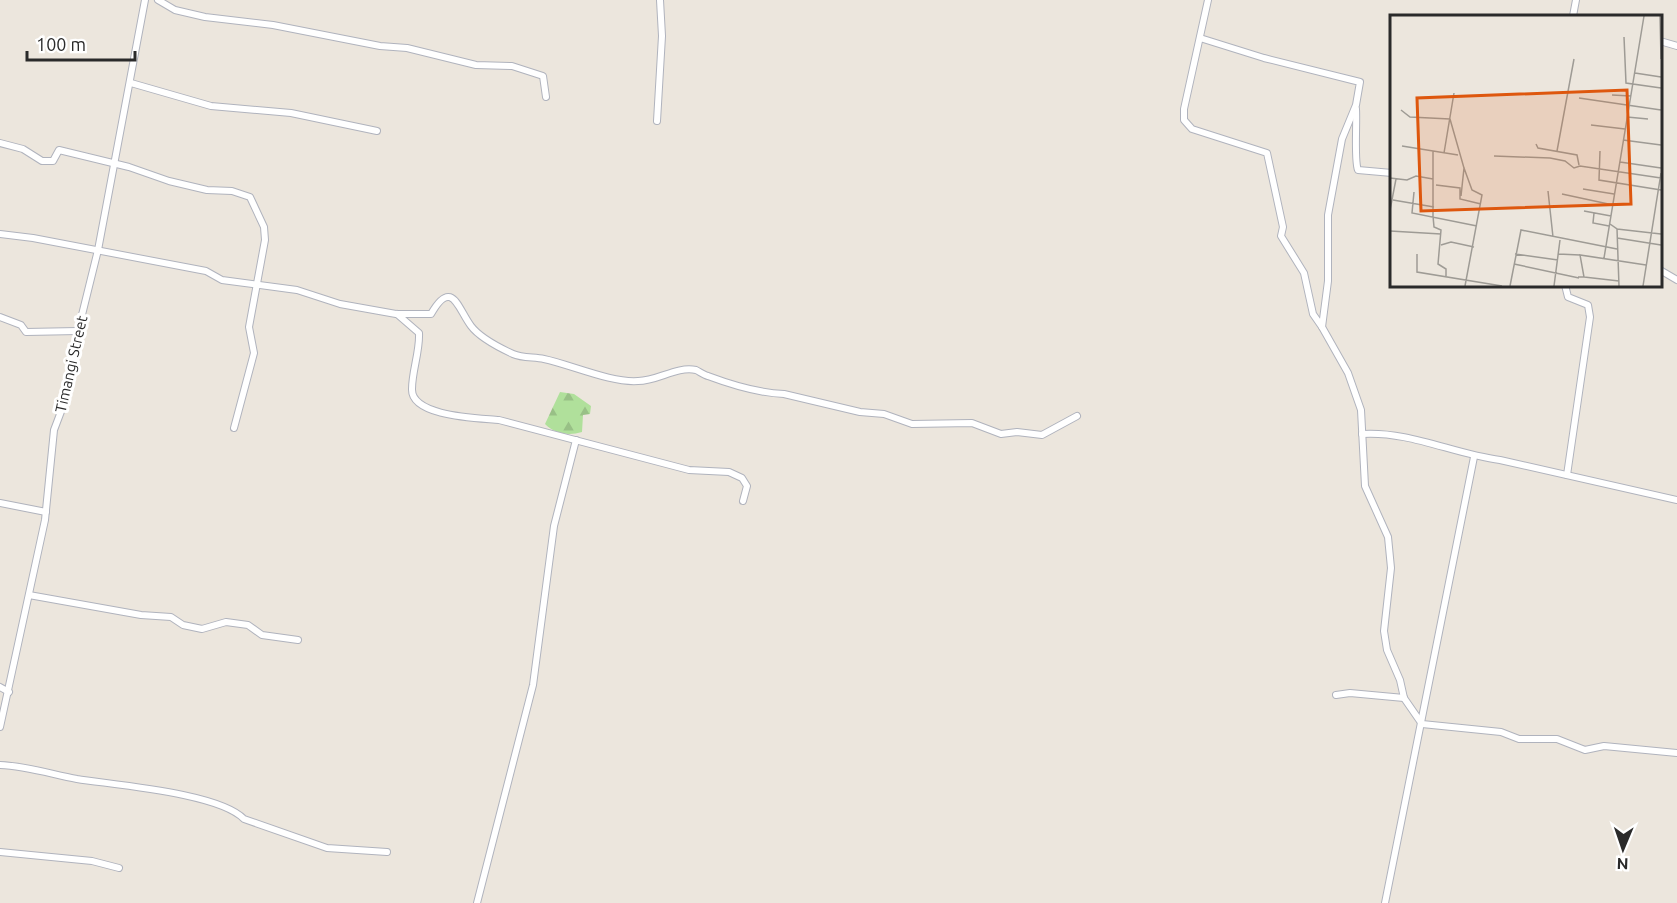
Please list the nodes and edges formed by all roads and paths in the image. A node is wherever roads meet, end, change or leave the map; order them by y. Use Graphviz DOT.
graph roads {
  1 [pos="145,0"];
  2 [pos="158,0"];
  3 [pos="660,0"];
  4 [pos="1208,0"];
  5 [pos="1576,0"];
  6 [pos="1573,15"];
  7 [pos="1200,38"];
  8 [pos="1662,42"];
  9 [pos="1677,46"];
  10 [pos="131,83"];
  11 [pos="546,97"];
  12 [pos="1356,105"];
  13 [pos="657,121"];
  14 [pos="377,131"];
  15 [pos="0,143"];
  16 [pos="113,164"];
  17 [pos="1390,173"];
  18 [pos="0,234"];
  19 [pos="98,250"];
  20 [pos="1662,271"];
  21 [pos="1677,280"];
  22 [pos="255,286"];
  23 [pos="1566,286"];
  24 [pos="396,314"];
  25 [pos="0,317"];
  26 [pos="1322,327"];
  27 [pos="78,331"];
  28 [pos="1077,416"];
  29 [pos="234,428"];
  30 [pos="1362,434"];
  31 [pos="576,440"];
  32 [pos="1474,457"];
  33 [pos="1567,475"];
  34 [pos="1677,500"];
  35 [pos="743,501"];
  36 [pos="0,503"];
  37 [pos="46,512"];
  38 [pos="29,595"];
  39 [pos="298,640"];
  40 [pos="0,687"];
  41 [pos="9,692"];
  42 [pos="1336,694"];
  43 [pos="1404,698"];
  44 [pos="1422,724"];
  45 [pos="0,727"];
  46 [pos="1677,753"];
  47 [pos="0,765"];
  48 [pos="0,852"];
  49 [pos="387,852"];
  50 [pos="118,868"];
  51 [pos="477,903"];
  52 [pos="1385,903"];
  1 -- 10 [label="street, Timangi Street"];
  2 -- 11 [label="street"];
  3 -- 13 [label="street"];
  4 -- 7 [label="street"];
  5 -- 6 [label="street"];
  7 -- 12 [label="street"];
  7 -- 26 [label="street"];
  8 -- 9 [label="street"];
  10 -- 14 [label="street"];
  10 -- 16 [label="street, Timangi Street"];
  12 -- 17 [label="street"];
  12 -- 26 [label="street"];
  15 -- 16 [label="street"];
  16 -- 19 [label="street, Timangi Street"];
  16 -- 22 [label="street"];
  18 -- 19 [label="street"];
  19 -- 22 [label="street"];
  19 -- 27 [label="street, Timangi Street"];
  20 -- 21 [label="street"];
  22 -- 24 [label="street"];
  22 -- 29 [label="street"];
  23 -- 33 [label="street"];
  24 -- 28 [label="street"];
  24 -- 31 [label="street"];
  25 -- 27 [label="street"];
  26 -- 30 [label="street"];
  27 -- 37 [label="street, Timangi Street"];
  30 -- 32 [label="street"];
  30 -- 43 [label="street"];
  31 -- 35 [label="street"];
  31 -- 51 [label="street"];
  32 -- 33 [label="street"];
  32 -- 44 [label="street"];
  33 -- 34 [label="street"];
  36 -- 37 [label="street"];
  37 -- 38 [label="street, Timangi Street"];
  38 -- 39 [label="street"];
  38 -- 41 [label="street, Timangi Street"];
  40 -- 41 [label="street"];
  41 -- 45 [label="street, Timangi Street"];
  42 -- 43 [label="street"];
  43 -- 44 [label="street"];
  44 -- 46 [label="street"];
  44 -- 52 [label="street"];
  47 -- 49 [label="street"];
  48 -- 50 [label="street"];
}
